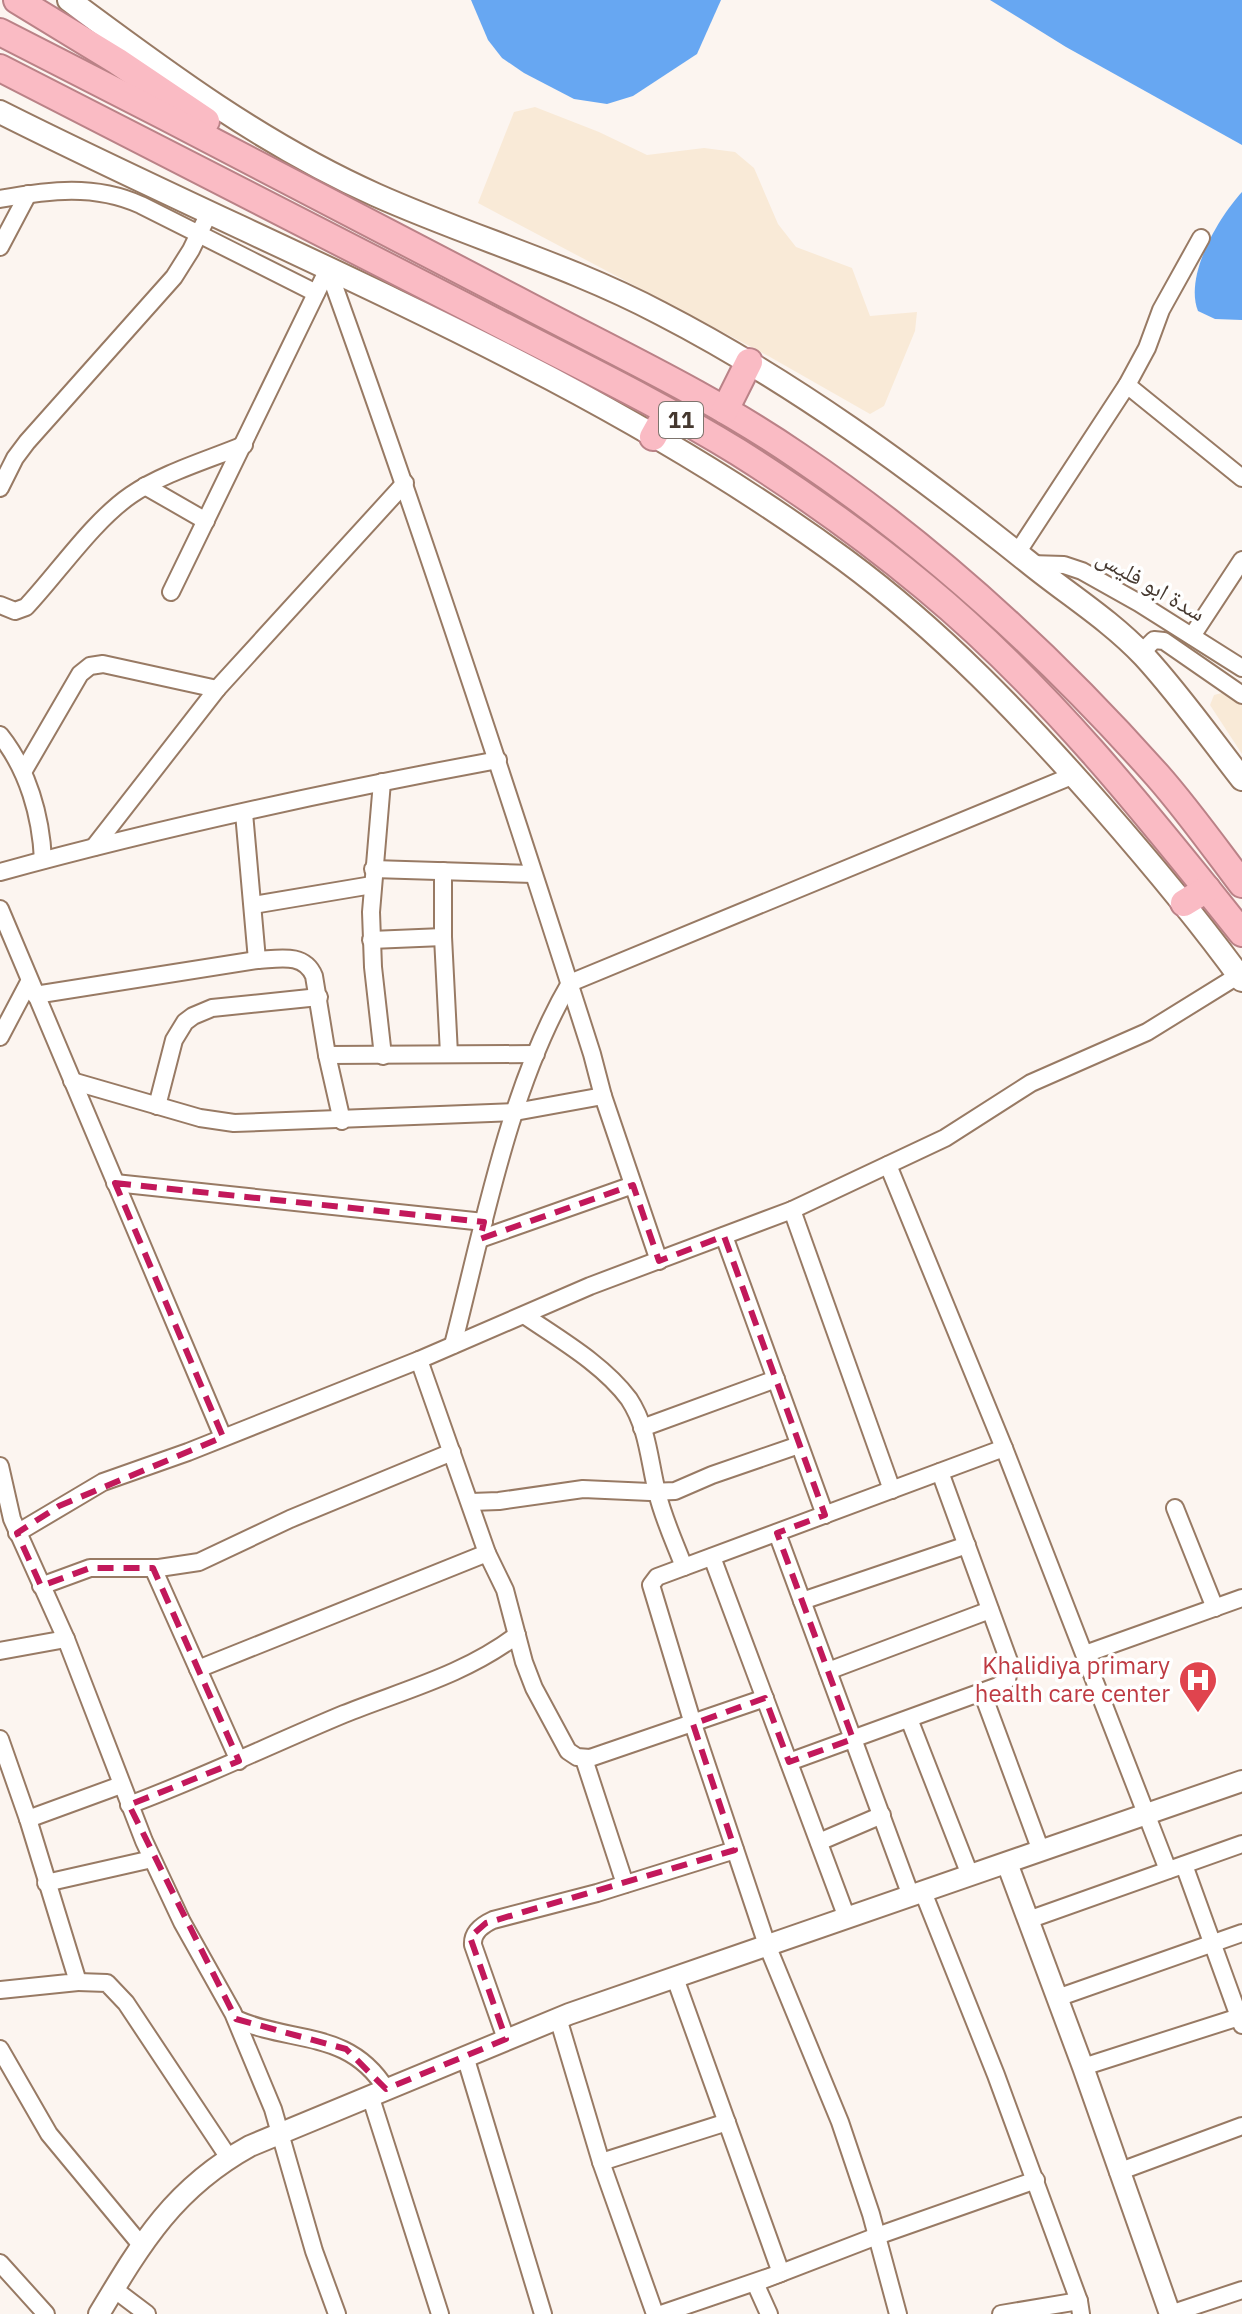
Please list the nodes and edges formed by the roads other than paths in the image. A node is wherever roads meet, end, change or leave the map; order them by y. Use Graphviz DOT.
graph roads {
  1 [pos="17,0"];
  2 [pos="69,0"];
  3 [pos="0,32"];
  4 [pos="0,68"];
  5 [pos="0,112"];
  6 [pos="0,129"];
  7 [pos="55,140"];
  8 [pos="304,187"];
  9 [pos="28,194"];
  10 [pos="0,199"];
  11 [pos="209,213"];
  12 [pos="289,214"];
  13 [pos="198,234"];
  14 [pos="1201,238"];
  15 [pos="0,247"];
  16 [pos="328,269"];
  17 [pos="316,293"];
  18 [pos="749,362"];
  19 [pos="1127,385"];
  20 [pos="725,410"];
  21 [pos="667,412"];
  22 [pos="653,437"];
  23 [pos="244,445"];
  24 [pos="1242,478"];
  25 [pos="405,483"];
  26 [pos="145,486"];
  27 [pos="0,488"];
  28 [pos="206,521"];
  29 [pos="1024,559"];
  30 [pos="1242,560"];
  31 [pos="171,592"];
  32 [pos="0,605"];
  33 [pos="1192,636"];
  34 [pos="1144,656"];
  35 [pos="1242,668"];
  36 [pos="217,689"];
  37 [pos="1242,695"];
  38 [pos="0,735"];
  39 [pos="7,755"];
  40 [pos="498,760"];
  41 [pos="23,772"];
  42 [pos="1074,775"];
  43 [pos="1242,779"];
  44 [pos="382,782"];
  45 [pos="244,813"];
  46 [pos="94,847"];
  47 [pos="43,860"];
  48 [pos="443,871"];
  49 [pos="0,872"];
  50 [pos="533,874"];
  51 [pos="373,877"];
  52 [pos="1242,884"];
  53 [pos="1207,889"];
  54 [pos="1184,903"];
  55 [pos="253,905"];
  56 [pos="0,909"];
  57 [pos="1242,933"];
  58 [pos="443,937"];
  59 [pos="371,940"];
  60 [pos="8,952"];
  61 [pos="257,960"];
  62 [pos="1240,977"];
  63 [pos="570,983"];
  64 [pos="32,988"];
  65 [pos="319,997"];
  66 [pos="0,1037"];
  67 [pos="449,1054"];
  68 [pos="536,1054"];
  69 [pos="327,1055"];
  70 [pos="383,1056"];
  71 [pos="72,1081"];
  72 [pos="603,1096"];
  73 [pos="157,1106"];
  74 [pos="515,1112"];
  75 [pos="342,1121"];
  76 [pos="888,1165"];
  77 [pos="115,1183"];
  78 [pos="633,1185"];
  79 [pos="792,1210"];
  80 [pos="482,1230"];
  81 [pos="724,1236"];
  82 [pos="659,1261"];
  83 [pos="524,1315"];
  84 [pos="453,1345"];
  85 [pos="419,1360"];
  86 [pos="776,1379"];
  87 [pos="642,1428"];
  88 [pos="223,1437"];
  89 [pos="799,1445"];
  90 [pos="1004,1448"];
  91 [pos="452,1452"];
  92 [pos="0,1466"];
  93 [pos="940,1472"];
  94 [pos="892,1490"];
  95 [pos="657,1492"];
  96 [pos="471,1502"];
  97 [pos="1175,1508"];
  98 [pos="825,1515"];
  99 [pos="17,1533"];
  100 [pos="777,1533"];
  101 [pos="967,1545"];
  102 [pos="487,1553"];
  103 [pos="712,1557"];
  104 [pos="684,1567"];
  105 [pos="153,1568"];
  106 [pos="41,1586"];
  107 [pos="1242,1598"];
  108 [pos="802,1601"];
  109 [pos="1215,1608"];
  110 [pos="990,1610"];
  111 [pos="517,1635"];
  112 [pos="66,1639"];
  113 [pos="0,1651"];
  114 [pos="1085,1654"];
  115 [pos="198,1669"];
  116 [pos="828,1671"];
  117 [pos="982,1692"];
  118 [pos="765,1698"];
  119 [pos="909,1719"];
  120 [pos="693,1724"];
  121 [pos="0,1739"];
  122 [pos="853,1739"];
  123 [pos="584,1759"];
  124 [pos="239,1761"];
  125 [pos="789,1762"];
  126 [pos="1242,1781"];
  127 [pos="121,1785"];
  128 [pos="129,1805"];
  129 [pos="882,1815"];
  130 [pos="1147,1815"];
  131 [pos="28,1819"];
  132 [pos="819,1842"];
  133 [pos="1242,1844"];
  134 [pos="735,1850"];
  135 [pos="1041,1851"];
  136 [pos="152,1859"];
  137 [pos="1007,1863"];
  138 [pos="1176,1868"];
  139 [pos="970,1875"];
  140 [pos="46,1883"];
  141 [pos="625,1884"];
  142 [pos="917,1894"];
  143 [pos="847,1918"];
  144 [pos="1028,1920"];
  145 [pos="1242,1933"];
  146 [pos="1212,1943"];
  147 [pos="767,1945"];
  148 [pos="675,1978"];
  149 [pos="78,1982"];
  150 [pos="0,1990"];
  151 [pos="1057,1998"];
  152 [pos="558,2018"];
  153 [pos="236,2019"];
  154 [pos="1241,2019"];
  155 [pos="506,2039"];
  156 [pos="0,2049"];
  157 [pos="465,2056"];
  158 [pos="1083,2067"];
  159 [pos="378,2092"];
  160 [pos="727,2122"];
  161 [pos="1242,2126"];
  162 [pos="281,2132"];
  163 [pos="229,2158"];
  164 [pos="601,2162"];
  165 [pos="1118,2172"];
  166 [pos="1036,2180"];
  167 [pos="877,2236"];
  168 [pos="141,2245"];
  169 [pos="2,2270"];
  170 [pos="781,2273"];
  171 [pos="755,2283"];
  172 [pos="114,2289"];
  173 [pos="1242,2290"];
  174 [pos="1080,2308"];
  175 [pos="46,2314"];
  176 [pos="99,2314"];
  177 [pos="147,2314"];
  178 [pos="337,2314"];
  179 [pos="440,2314"];
  180 [pos="543,2314"];
  181 [pos="659,2314"];
  182 [pos="769,2314"];
  183 [pos="898,2314"];
  184 [pos="1001,2314"];
  185 [pos="1170,2314"];
  1 -- 8 [label="highway"];
  2 -- 18 [label="main road"];
  3 -- 8 [label="highway, 11"];
  4 -- 12 [label="highway, 11"];
  5 -- 7 [label="main road"];
  6 -- 7 [label="main road"];
  7 -- 11 [label="main road"];
  8 -- 12 [label="highway"];
  8 -- 20 [label="highway, 11"];
  9 -- 10 [label="street"];
  9 -- 13 [label="street"];
  9 -- 15 [label="street"];
  11 -- 13 [label="street"];
  11 -- 16 [label="main road"];
  12 -- 21 [label="highway, 11"];
  13 -- 17 [label="street"];
  13 -- 27 [label="street"];
  14 -- 19 [label="street"];
  16 -- 17 [label="street"];
  16 -- 22 [label="main road"];
  16 -- 25 [label="street"];
  17 -- 23 [label="street"];
  18 -- 20 [label="highway"];
  18 -- 29 [label="main road"];
  19 -- 24 [label="street"];
  19 -- 29 [label="street"];
  20 -- 52 [label="highway, 11"];
  21 -- 22 [label="highway"];
  21 -- 53 [label="highway, 11"];
  22 -- 42 [label="main road"];
  23 -- 26 [label="street"];
  23 -- 28 [label="street"];
  25 -- 36 [label="street"];
  25 -- 40 [label="street"];
  26 -- 28 [label="street"];
  26 -- 32 [label="street"];
  28 -- 31 [label="street"];
  29 -- 33 [label="street, سدة ابو فليس"];
  29 -- 34 [label="main road"];
  30 -- 33 [label="street"];
  33 -- 35 [label="street, سدة ابو فليس"];
  34 -- 37 [label="street, سدة ابو فليس"];
  34 -- 43 [label="main road"];
  36 -- 41 [label="street"];
  36 -- 46 [label="street"];
  38 -- 39 [label="street"];
  39 -- 41 [label="street"];
  40 -- 44 [label="street"];
  40 -- 50 [label="street"];
  41 -- 47 [label="street"];
  42 -- 54 [label="main road"];
  42 -- 63 [label="street"];
  44 -- 45 [label="street"];
  44 -- 51 [label="street"];
  45 -- 46 [label="street"];
  45 -- 55 [label="street"];
  46 -- 47 [label="street"];
  47 -- 49 [label="street"];
  48 -- 50 [label="street"];
  48 -- 51 [label="street"];
  48 -- 58 [label="street"];
  50 -- 63 [label="street"];
  51 -- 55 [label="street"];
  51 -- 59 [label="street"];
  53 -- 54 [label="highway"];
  53 -- 57 [label="highway, 11"];
  54 -- 62 [label="main road"];
  55 -- 61 [label="street"];
  56 -- 60 [label="street"];
  58 -- 59 [label="street"];
  58 -- 67 [label="street"];
  59 -- 70 [label="street"];
  60 -- 64 [label="street"];
  61 -- 64 [label="street"];
  61 -- 65 [label="street"];
  62 -- 76 [label="street"];
  63 -- 68 [label="street"];
  63 -- 72 [label="street"];
  64 -- 66 [label="street"];
  64 -- 71 [label="street"];
  65 -- 69 [label="street"];
  65 -- 73 [label="street"];
  67 -- 68 [label="street"];
  67 -- 70 [label="street"];
  68 -- 74 [label="street"];
  69 -- 70 [label="street"];
  69 -- 75 [label="street"];
  71 -- 73 [label="street"];
  71 -- 77 [label="street"];
  72 -- 74 [label="street"];
  72 -- 78 [label="street"];
  73 -- 75 [label="street"];
  74 -- 75 [label="street"];
  74 -- 80 [label="street"];
  76 -- 79 [label="street"];
  76 -- 90 [label="street"];
  77 -- 80 [label="street"];
  77 -- 88 [label="street"];
  78 -- 80 [label="street"];
  78 -- 82 [label="street"];
  79 -- 81 [label="street"];
  79 -- 94 [label="street"];
  80 -- 84 [label="street"];
  81 -- 82 [label="street"];
  81 -- 86 [label="street"];
  82 -- 83 [label="street"];
  83 -- 84 [label="street"];
  83 -- 87 [label="street"];
  84 -- 85 [label="street"];
  85 -- 88 [label="street"];
  85 -- 91 [label="street"];
  86 -- 87 [label="street"];
  86 -- 89 [label="street"];
  87 -- 95 [label="street"];
  88 -- 99 [label="street"];
  89 -- 95 [label="street"];
  89 -- 98 [label="street"];
  90 -- 93 [label="street"];
  90 -- 114 [label="street"];
  91 -- 96 [label="street"];
  91 -- 105 [label="street"];
  92 -- 99 [label="street"];
  93 -- 94 [label="street"];
  93 -- 101 [label="street"];
  94 -- 98 [label="street"];
  95 -- 96 [label="street"];
  95 -- 104 [label="street"];
  96 -- 102 [label="street"];
  97 -- 109 [label="street"];
  98 -- 100 [label="street"];
  99 -- 106 [label="street"];
  100 -- 103 [label="street"];
  100 -- 108 [label="street"];
  101 -- 108 [label="street"];
  101 -- 110 [label="street"];
  102 -- 111 [label="street"];
  102 -- 115 [label="street"];
  103 -- 104 [label="street"];
  103 -- 118 [label="street"];
  104 -- 120 [label="street"];
  105 -- 106 [label="street"];
  105 -- 115 [label="street"];
  106 -- 112 [label="street"];
  107 -- 109 [label="street"];
  108 -- 116 [label="street"];
  109 -- 114 [label="street"];
  110 -- 116 [label="street"];
  110 -- 117 [label="street"];
  111 -- 123 [label="street"];
  111 -- 124 [label="street"];
  112 -- 113 [label="street"];
  112 -- 127 [label="street"];
  114 -- 130 [label="street"];
  115 -- 124 [label="street"];
  116 -- 122 [label="street"];
  117 -- 119 [label="street"];
  117 -- 135 [label="street"];
  118 -- 120 [label="street"];
  118 -- 125 [label="street"];
  119 -- 122 [label="street"];
  119 -- 139 [label="street"];
  120 -- 123 [label="street"];
  120 -- 134 [label="street"];
  121 -- 131 [label="street"];
  122 -- 125 [label="street"];
  122 -- 129 [label="street"];
  123 -- 141 [label="street"];
  124 -- 128 [label="street"];
  125 -- 132 [label="street"];
  126 -- 130 [label="street"];
  127 -- 128 [label="street"];
  127 -- 131 [label="street"];
  128 -- 136 [label="street"];
  129 -- 132 [label="street"];
  129 -- 142 [label="street"];
  130 -- 135 [label="street"];
  130 -- 138 [label="street"];
  131 -- 140 [label="street"];
  132 -- 143 [label="street"];
  133 -- 138 [label="street"];
  134 -- 141 [label="street"];
  134 -- 147 [label="street"];
  135 -- 137 [label="street"];
  136 -- 140 [label="street"];
  136 -- 153 [label="street"];
  137 -- 139 [label="street"];
  137 -- 144 [label="street"];
  138 -- 144 [label="street"];
  138 -- 146 [label="street"];
  139 -- 142 [label="street"];
  140 -- 149 [label="street"];
  141 -- 155 [label="street"];
  142 -- 143 [label="street"];
  142 -- 166 [label="street"];
  143 -- 147 [label="street"];
  144 -- 151 [label="street"];
  145 -- 146 [label="street"];
  146 -- 151 [label="street"];
  146 -- 154 [label="street"];
  147 -- 148 [label="street"];
  147 -- 167 [label="street"];
  148 -- 152 [label="street"];
  148 -- 160 [label="street"];
  149 -- 150 [label="street"];
  149 -- 163 [label="street"];
  151 -- 158 [label="street"];
  152 -- 155 [label="street"];
  152 -- 164 [label="street"];
  153 -- 159 [label="street"];
  153 -- 162 [label="street"];
  154 -- 158 [label="street"];
  155 -- 157 [label="street"];
  156 -- 168 [label="street"];
  157 -- 159 [label="street"];
  157 -- 180 [label="street"];
  158 -- 165 [label="street"];
  159 -- 162 [label="street"];
  159 -- 179 [label="street"];
  160 -- 164 [label="street"];
  160 -- 170 [label="street"];
  161 -- 165 [label="street"];
  162 -- 163 [label="street"];
  162 -- 178 [label="street"];
  163 -- 168 [label="street"];
  164 -- 181 [label="street"];
  165 -- 185 [label="street"];
  166 -- 167 [label="street"];
  166 -- 174 [label="street"];
  167 -- 170 [label="street"];
  167 -- 183 [label="street"];
  168 -- 172 [label="street"];
  169 -- 175 [label="street"];
  170 -- 171 [label="street"];
  170 -- 181 [label="street"];
  171 -- 181 [label="street"];
  171 -- 182 [label="street"];
  172 -- 176 [label="street"];
  172 -- 177 [label="street"];
  173 -- 185 [label="street"];
  174 -- 184 [label="street"];
}
